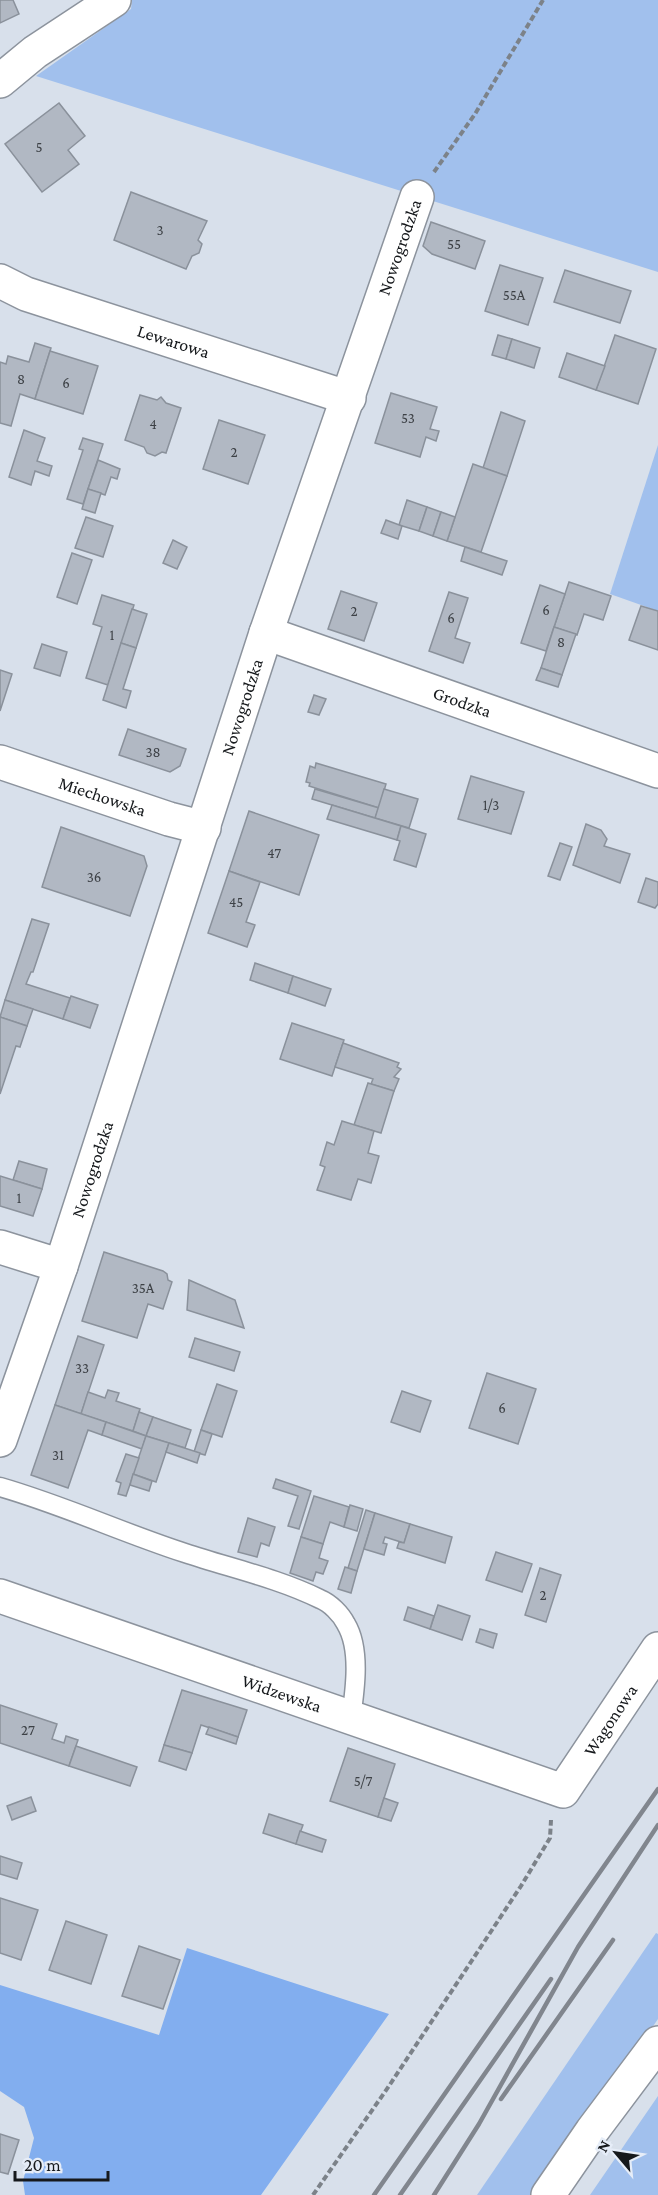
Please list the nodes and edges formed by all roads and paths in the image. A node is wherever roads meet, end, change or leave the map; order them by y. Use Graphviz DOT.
graph roads {
  1 [pos="114,0"];
  2 [pos="543,0"];
  3 [pos="0,81"];
  4 [pos="417,197"];
  5 [pos="0,281"];
  6 [pos="349,398"];
  7 [pos="266,633"];
  8 [pos="0,762"];
  9 [pos="658,771"];
  10 [pos="204,828"];
  11 [pos="0,1247"];
  12 [pos="61,1266"];
  13 [pos="0,1440"];
  14 [pos="0,1487"];
  15 [pos="0,1596"];
  16 [pos="658,1649"];
  17 [pos="351,1718"];
  18 [pos="563,1791"];
  19 [pos="658,2043"];
  20 [pos="313,2195"];
  21 [pos="548,2195"];
  1 -- 3 [label="street"];
  2 -- 4 [label="path, Nowogrodzka"];
  4 -- 6 [label="street, Nowogrodzka"];
  5 -- 6 [label="street, Lewarowa"];
  6 -- 7 [label="street, Nowogrodzka"];
  7 -- 9 [label="street, Grodzka"];
  7 -- 10 [label="street, Nowogrodzka"];
  8 -- 10 [label="street, Miechowska"];
  10 -- 12 [label="street, Nowogrodzka"];
  11 -- 12 [label="street"];
  12 -- 13 [label="street, Nowogrodzka"];
  14 -- 17 [label="lane"];
  15 -- 17 [label="street, Widzewska"];
  16 -- 18 [label="street, Wagonowa"];
  17 -- 18 [label="street, Widzewska"];
  18 -- 20 [label="path"];
  19 -- 21 [label="street"];
}
